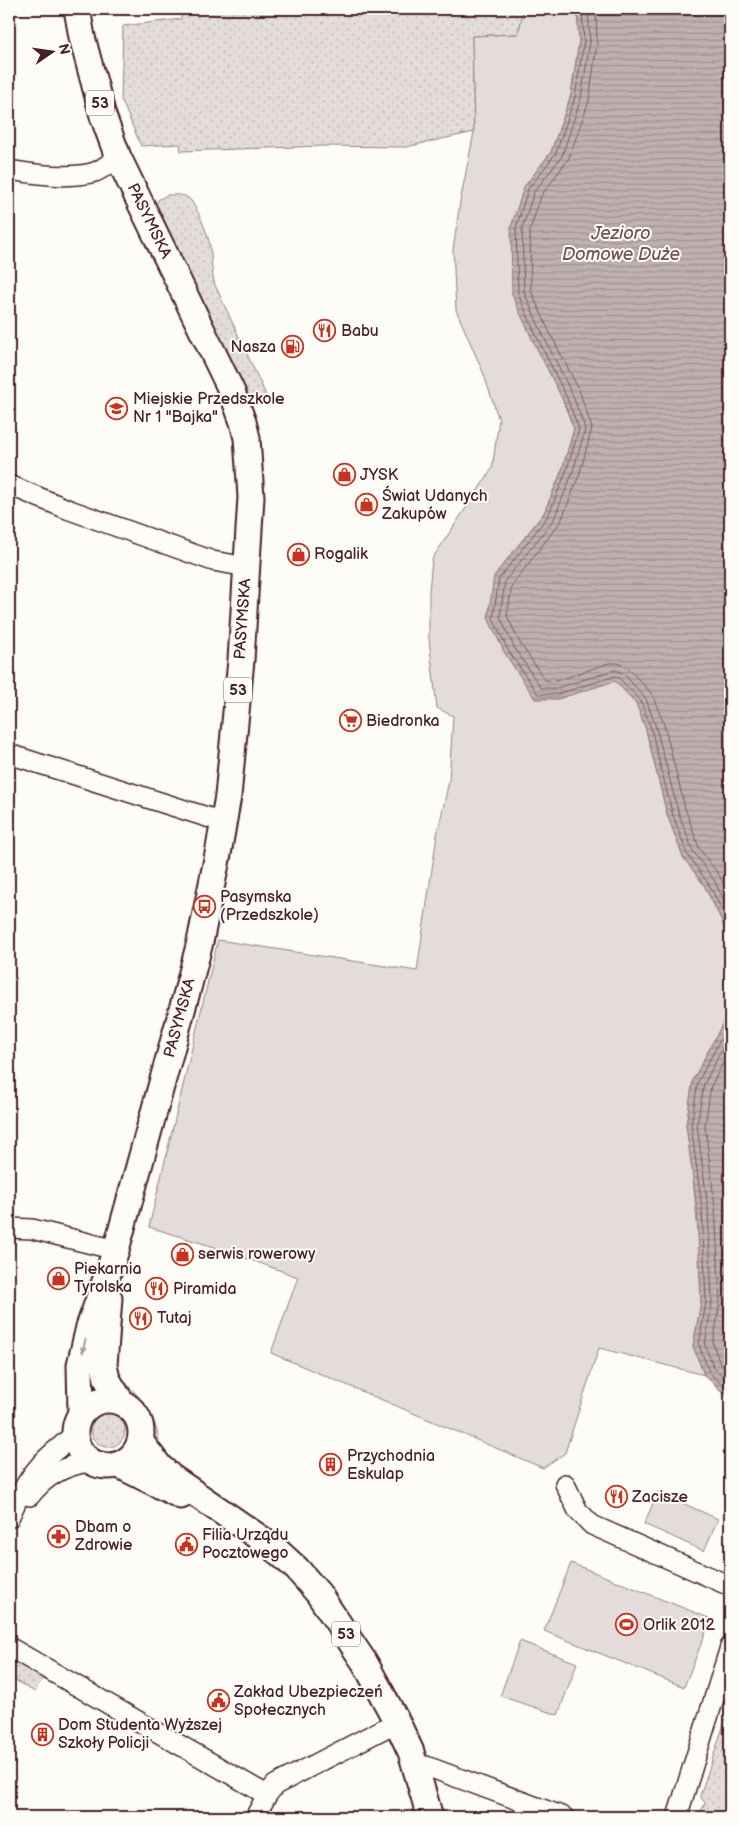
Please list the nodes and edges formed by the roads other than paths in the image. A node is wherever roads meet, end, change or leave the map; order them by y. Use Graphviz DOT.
graph roads {
  1 [pos="73,10"];
  2 [pos="118,157"];
  3 [pos="9,170"];
  4 [pos="9,484"];
  5 [pos="247,567"];
  6 [pos="9,754"];
  7 [pos="224,820"];
  8 [pos="9,1228"];
  9 [pos="116,1250"];
  10 [pos="122,1403"];
  11 [pos="78,1422"];
  12 [pos="140,1440"];
  13 [pos="90,1462"];
  14 [pos="118,1465"];
  15 [pos="565,1484"];
  16 [pos="9,1518"];
  17 [pos="9,1522"];
  18 [pos="241,1526"];
  19 [pos="730,1586"];
  20 [pos="9,1647"];
  21 [pos="730,1647"];
  22 [pos="397,1722"];
  23 [pos="416,1769"];
  24 [pos="267,1795"];
  25 [pos="255,1817"];
  26 [pos="430,1817"];
  27 [pos="564,1817"];
  28 [pos="677,1817"];
  1 -- 2 [label="main road, PASYMSKA / 53"];
  2 -- 3 [label="street"];
  2 -- 5 [label="main road, PASYMSKA / 53"];
  4 -- 5 [label="street"];
  5 -- 7 [label="main road, PASYMSKA / 53"];
  6 -- 7 [label="street"];
  7 -- 9 [label="main road, PASYMSKA / 53"];
  8 -- 9 [label="street"];
  9 -- 10 [label="main road, PASYMSKA / 53"];
  9 -- 11 [label="main road, PASYMSKA / 53, one-way"];
  10 -- 11 [label="main road"];
  10 -- 12 [label="main road, 53"];
  11 -- 13 [label="main road, 53"];
  11 -- 16 [label="street"];
  12 -- 14 [label="main road"];
  12 -- 18 [label="main road, 53"];
  13 -- 14 [label="main road, 53"];
  13 -- 17 [label="street"];
  14 -- 18 [label="main road, 53"];
  15 -- 19 [label="street"];
  18 -- 22 [label="main road, 53"];
  20 -- 24 [label="street"];
  21 -- 28 [label="street"];
  22 -- 23 [label="main road, 53"];
  22 -- 24 [label="street"];
  23 -- 26 [label="main road, 53"];
  23 -- 27 [label="street"];
  24 -- 25 [label="street"];
}
